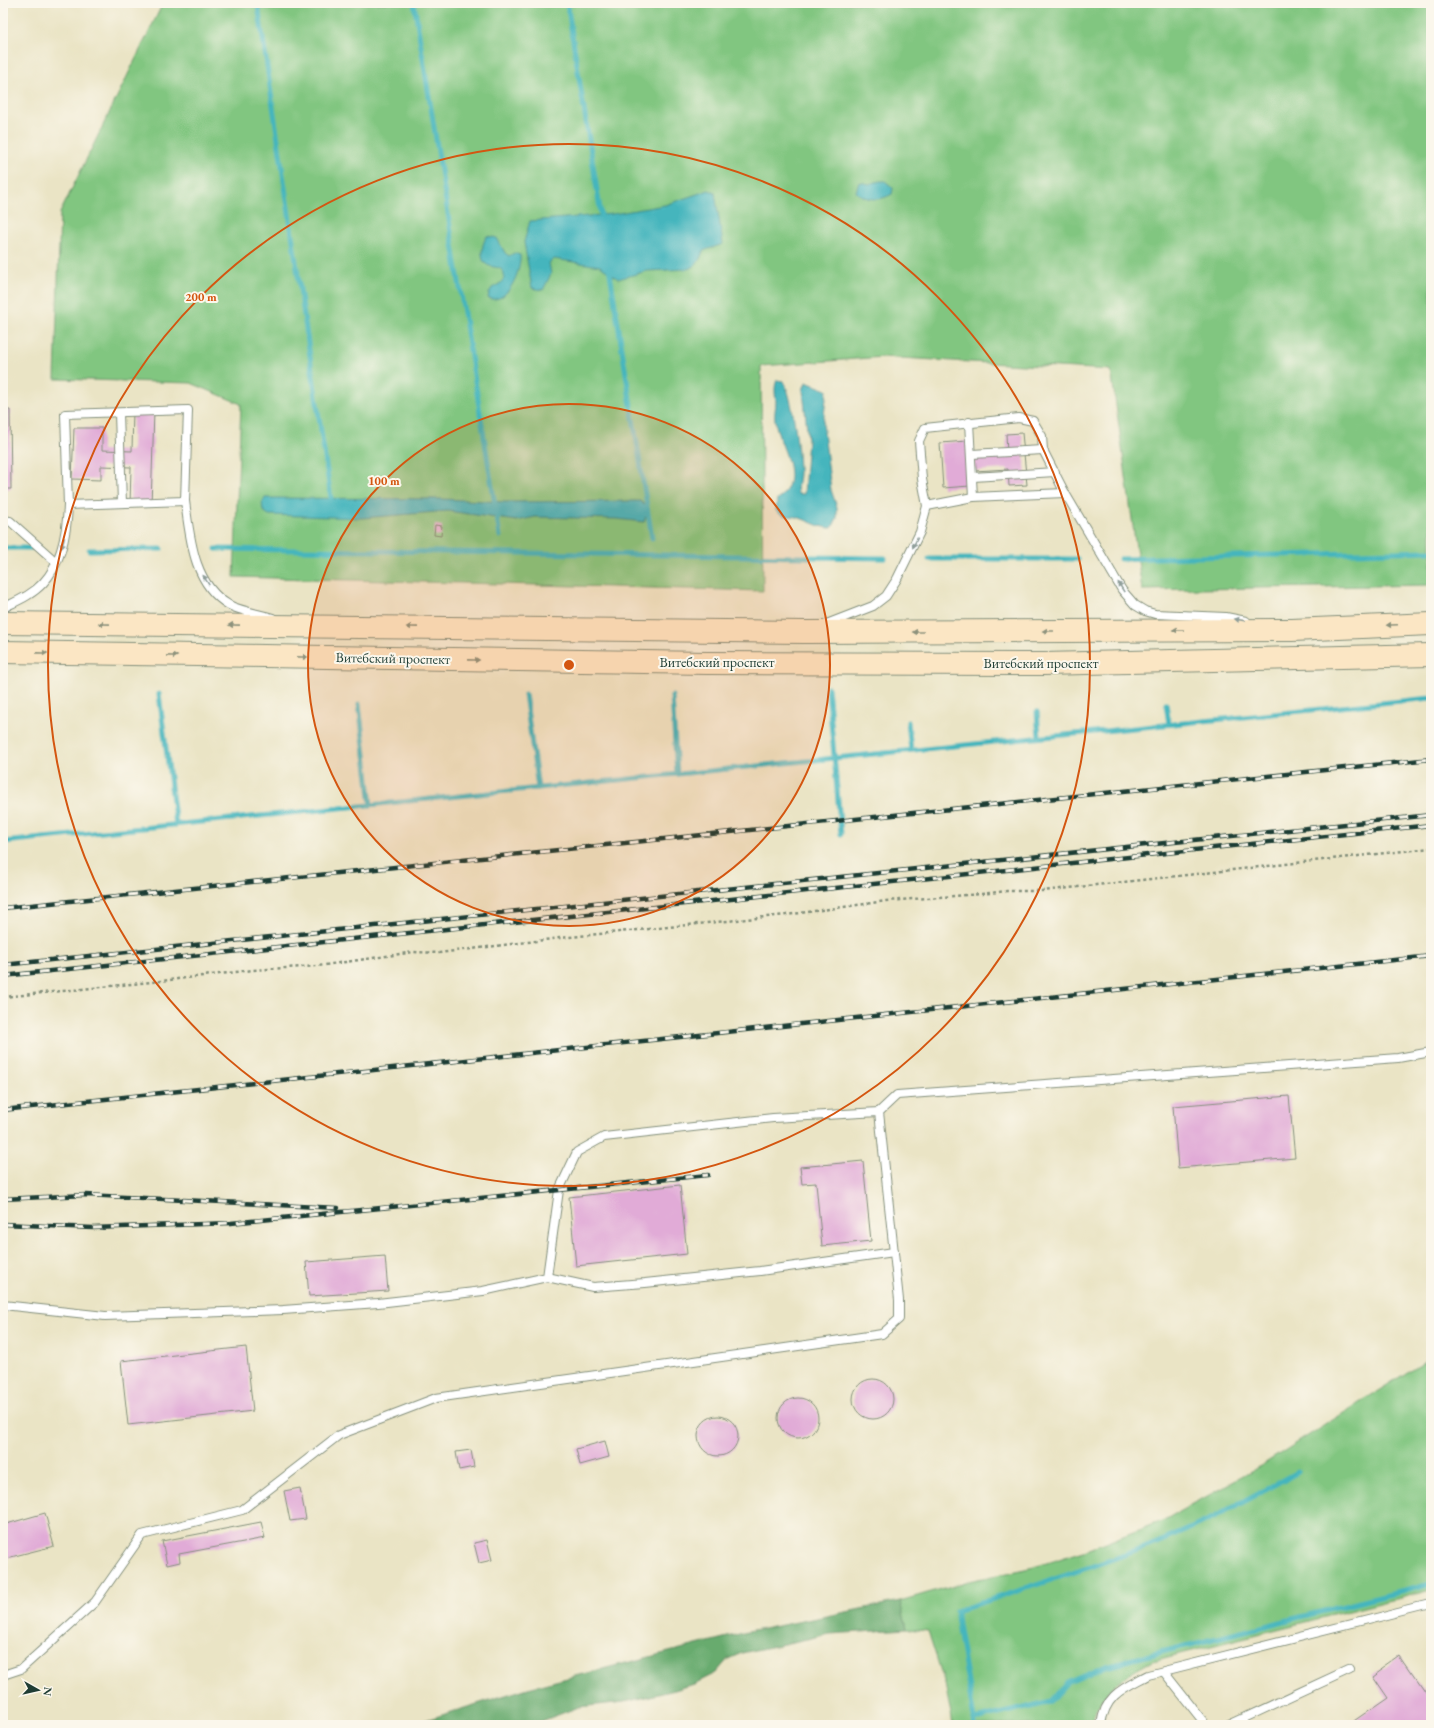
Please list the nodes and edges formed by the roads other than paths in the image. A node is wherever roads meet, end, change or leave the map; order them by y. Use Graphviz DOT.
graph roads {
  1 [pos="119,413"];
  2 [pos="969,422"];
  3 [pos="1043,450"];
  4 [pos="972,454"];
  5 [pos="1055,472"];
  6 [pos="973,477"];
  7 [pos="1065,493"];
  8 [pos="973,497"];
  9 [pos="185,501"];
  10 [pos="122,503"];
  11 [pos="68,505"];
  12 [pos="927,506"];
  13 [pos="3,520"];
  14 [pos="56,562"];
  15 [pos="3,608"];
  16 [pos="3,623"];
  17 [pos="1431,624"];
  18 [pos="301,626"];
  19 [pos="1292,630"];
  20 [pos="805,632"];
  21 [pos="3,652"];
  22 [pos="1431,655"];
  23 [pos="1431,1052"];
  24 [pos="879,1112"];
  25 [pos="894,1252"];
  26 [pos="547,1277"];
  27 [pos="3,1305"];
  28 [pos="1431,1604"];
  29 [pos="1350,1669"];
  30 [pos="1164,1672"];
  31 [pos="3,1675"];
  32 [pos="1101,1725"];
  33 [pos="1206,1725"];
  34 [pos="1229,1725"];
  1 -- 9 [label="lane"];
  1 -- 10 [label="lane"];
  1 -- 11 [label="lane"];
  2 -- 3 [label="lane"];
  2 -- 4 [label="lane"];
  2 -- 12 [label="lane"];
  3 -- 4 [label="lane"];
  3 -- 5 [label="lane"];
  4 -- 6 [label="lane"];
  5 -- 6 [label="lane"];
  5 -- 7 [label="lane"];
  6 -- 8 [label="lane"];
  7 -- 8 [label="lane"];
  19 -- 7 [label="lane, one-way"];
  8 -- 12 [label="lane"];
  9 -- 10 [label="lane"];
  18 -- 9 [label="lane, one-way"];
  10 -- 11 [label="lane"];
  11 -- 14 [label="lane, one-way"];
  12 -- 20 [label="lane, one-way"];
  13 -- 14 [label="lane"];
  14 -- 15 [label="lane"];
  18 -- 16 [label="main road, one-way"];
  17 -- 19 [label="main road, one-way"];
  20 -- 18 [label="main road, one-way"];
  19 -- 20 [label="main road, one-way"];
  21 -- 22 [label="main road, Витебский проспект, one-way"];
  23 -- 24 [label="lane"];
  24 -- 25 [label="lane"];
  24 -- 26 [label="lane"];
  25 -- 26 [label="lane"];
  25 -- 31 [label="lane"];
  26 -- 27 [label="lane"];
  28 -- 30 [label="lane"];
  29 -- 34 [label="lane"];
  30 -- 32 [label="lane"];
  30 -- 33 [label="lane"];
}
